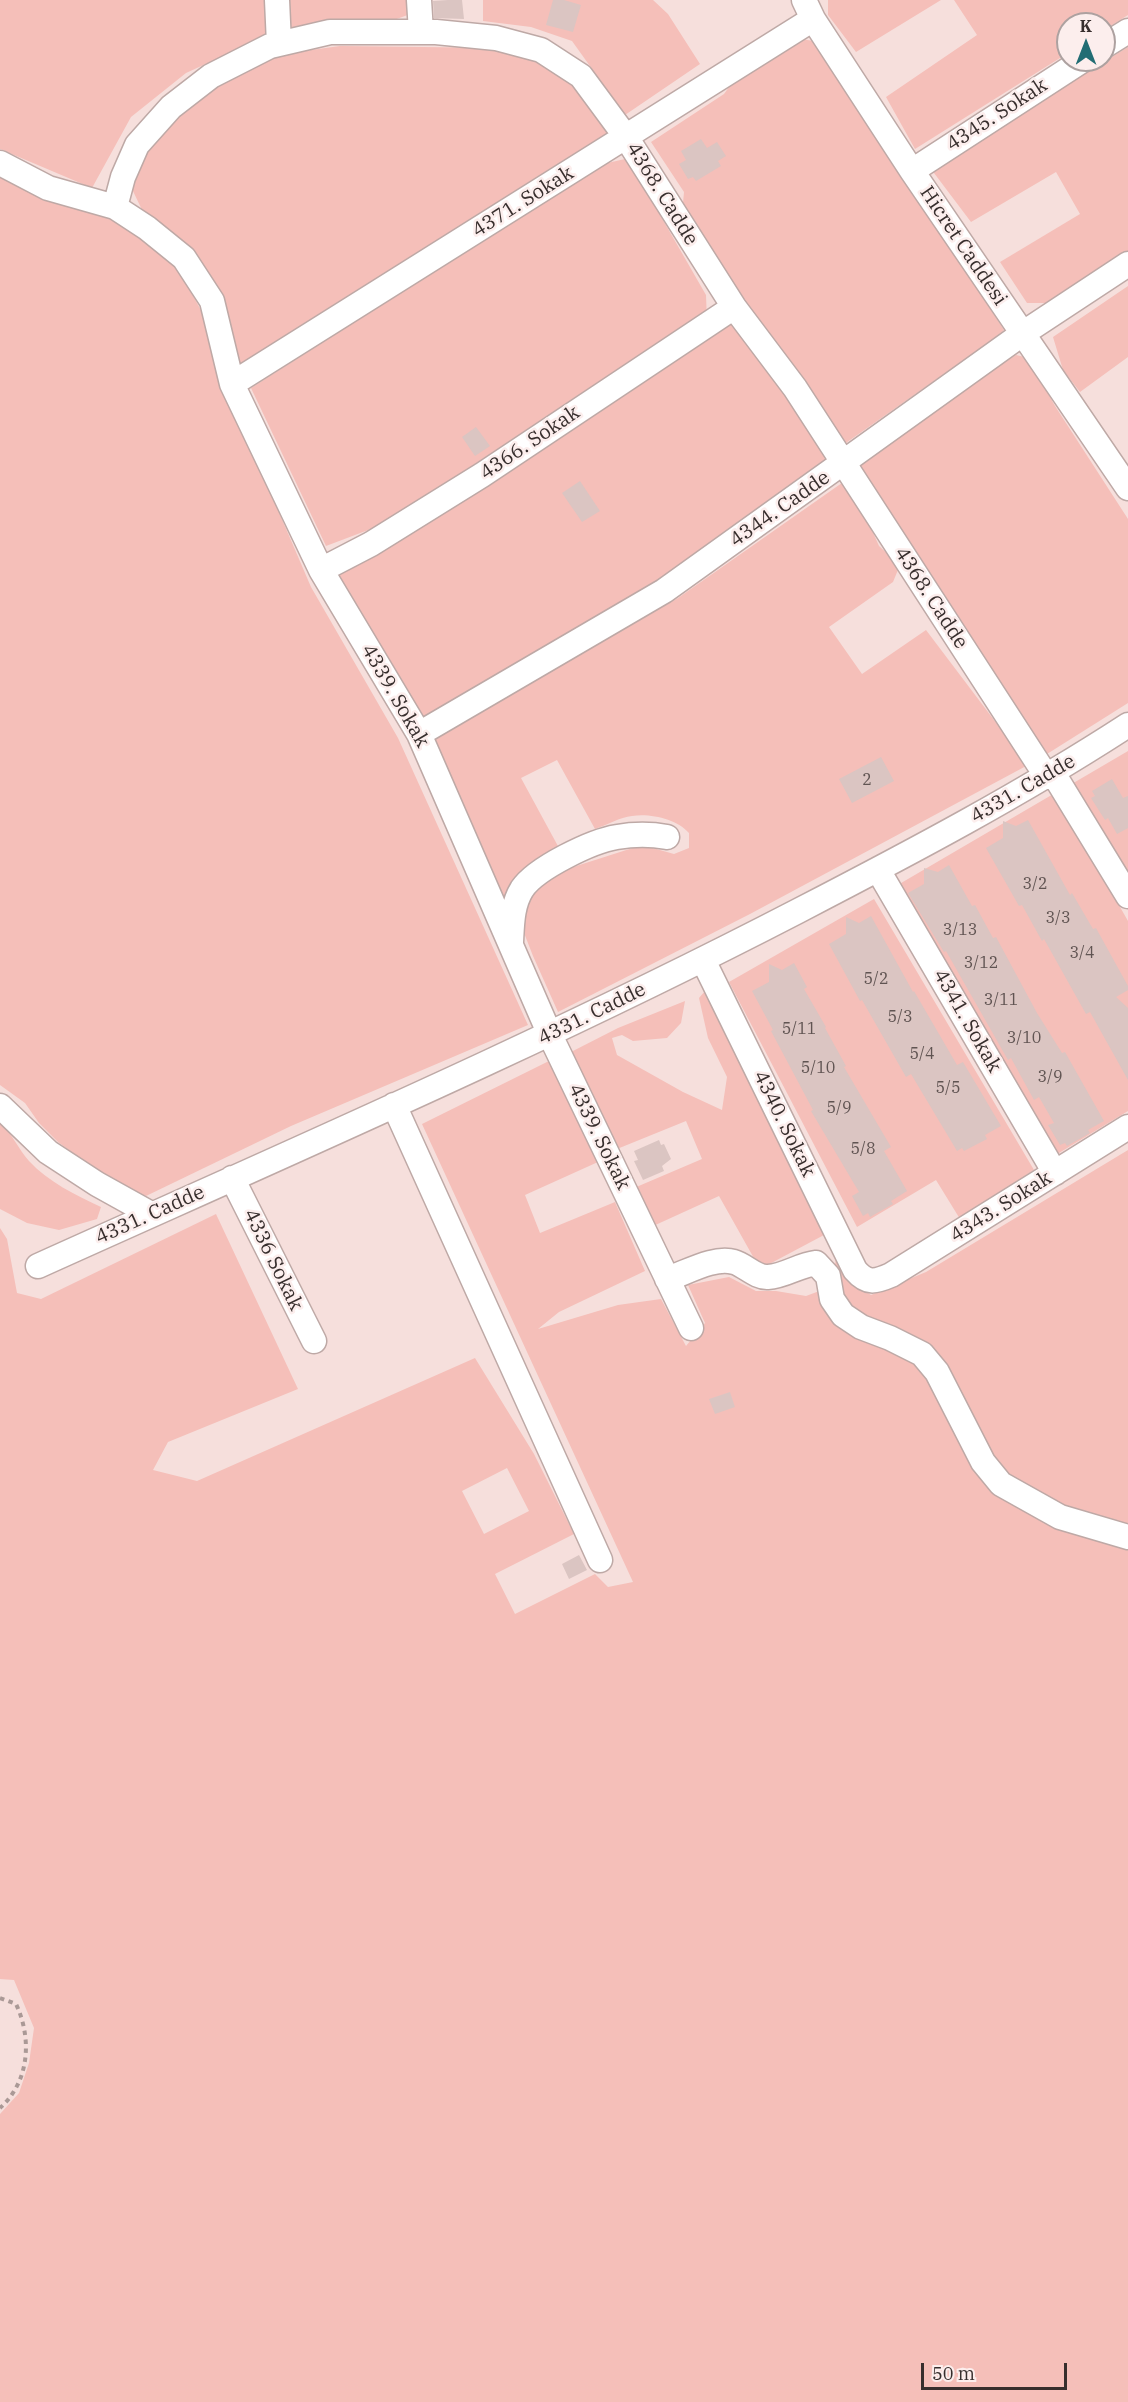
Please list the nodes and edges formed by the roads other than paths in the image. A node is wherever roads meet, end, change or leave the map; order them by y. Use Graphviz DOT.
graph roads {
  1 [pos="278,0"];
  2 [pos="419,0"];
  3 [pos="808,5"];
  4 [pos="421,32"];
  5 [pos="279,44"];
  6 [pos="1065,72"];
  7 [pos="626,137"];
  8 [pos="0,163"];
  9 [pos="912,171"];
  10 [pos="115,207"];
  11 [pos="1128,264"];
  12 [pos="734,307"];
  13 [pos="1022,334"];
  14 [pos="232,384"];
  15 [pos="843,464"];
  16 [pos="1128,488"];
  17 [pos="321,570"];
  18 [pos="1128,725"];
  19 [pos="419,734"];
  20 [pos="1050,775"];
  21 [pos="667,837"];
  22 [pos="878,870"];
  23 [pos="1128,896"];
  24 [pos="511,945"];
  25 [pos="703,960"];
  26 [pos="549,1035"];
  27 [pos="394,1105"];
  28 [pos="0,1106"];
  29 [pos="1128,1127"];
  30 [pos="1055,1173"];
  31 [pos="232,1178"];
  32 [pos="152,1214"];
  33 [pos="38,1266"];
  34 [pos="667,1279"];
  35 [pos="871,1281"];
  36 [pos="691,1328"];
  37 [pos="314,1341"];
  38 [pos="1128,1537"];
  39 [pos="600,1560"];
  1 -- 5 [label="street"];
  2 -- 4 [label="street"];
  3 -- 7 [label="street, 4371. Sokak"];
  3 -- 9 [label="street, Hicret Caddesi"];
  4 -- 5 [label="street, 4368. Cadde"];
  4 -- 7 [label="street, 4368. Cadde"];
  5 -- 10 [label="street, 4368. Cadde"];
  6 -- 9 [label="street, 4345. Sokak"];
  7 -- 12 [label="street, 4368. Cadde"];
  7 -- 14 [label="street, 4371. Sokak"];
  8 -- 10 [label="street, 4339. Sokak"];
  9 -- 13 [label="street, Hicret Caddesi"];
  10 -- 14 [label="street, 4339. Sokak"];
  11 -- 13 [label="street, 4344. Cadde"];
  12 -- 15 [label="street, 4368. Cadde"];
  12 -- 17 [label="street, 4366. Sokak"];
  13 -- 15 [label="street, 4344. Cadde"];
  13 -- 16 [label="street, Hicret Caddesi"];
  14 -- 17 [label="street, 4339. Sokak"];
  15 -- 19 [label="street, 4344. Cadde"];
  15 -- 20 [label="street, 4368. Cadde"];
  17 -- 19 [label="street, 4339. Sokak"];
  18 -- 20 [label="street, 4331. Cadde"];
  19 -- 24 [label="street, 4339. Sokak"];
  20 -- 22 [label="street, 4331. Cadde"];
  20 -- 23 [label="street, 4368. Cadde"];
  21 -- 24 [label="street"];
  22 -- 25 [label="street, 4331. Cadde"];
  22 -- 30 [label="street, 4341. Sokak"];
  24 -- 26 [label="street, 4339. Sokak"];
  25 -- 26 [label="street, 4331. Cadde"];
  25 -- 35 [label="street, 4340. Sokak"];
  26 -- 27 [label="street, 4331. Cadde"];
  26 -- 34 [label="street, 4339. Sokak"];
  27 -- 31 [label="street, 4331. Cadde"];
  27 -- 39 [label="street"];
  28 -- 32 [label="street"];
  29 -- 30 [label="street, 4343. Sokak"];
  30 -- 35 [label="street, 4343. Sokak"];
  31 -- 32 [label="street, 4331. Cadde"];
  31 -- 37 [label="street, 4336 Sokak"];
  32 -- 33 [label="street, 4331. Cadde"];
  34 -- 36 [label="street, 4339. Sokak"];
  34 -- 38 [label="street"];
}
